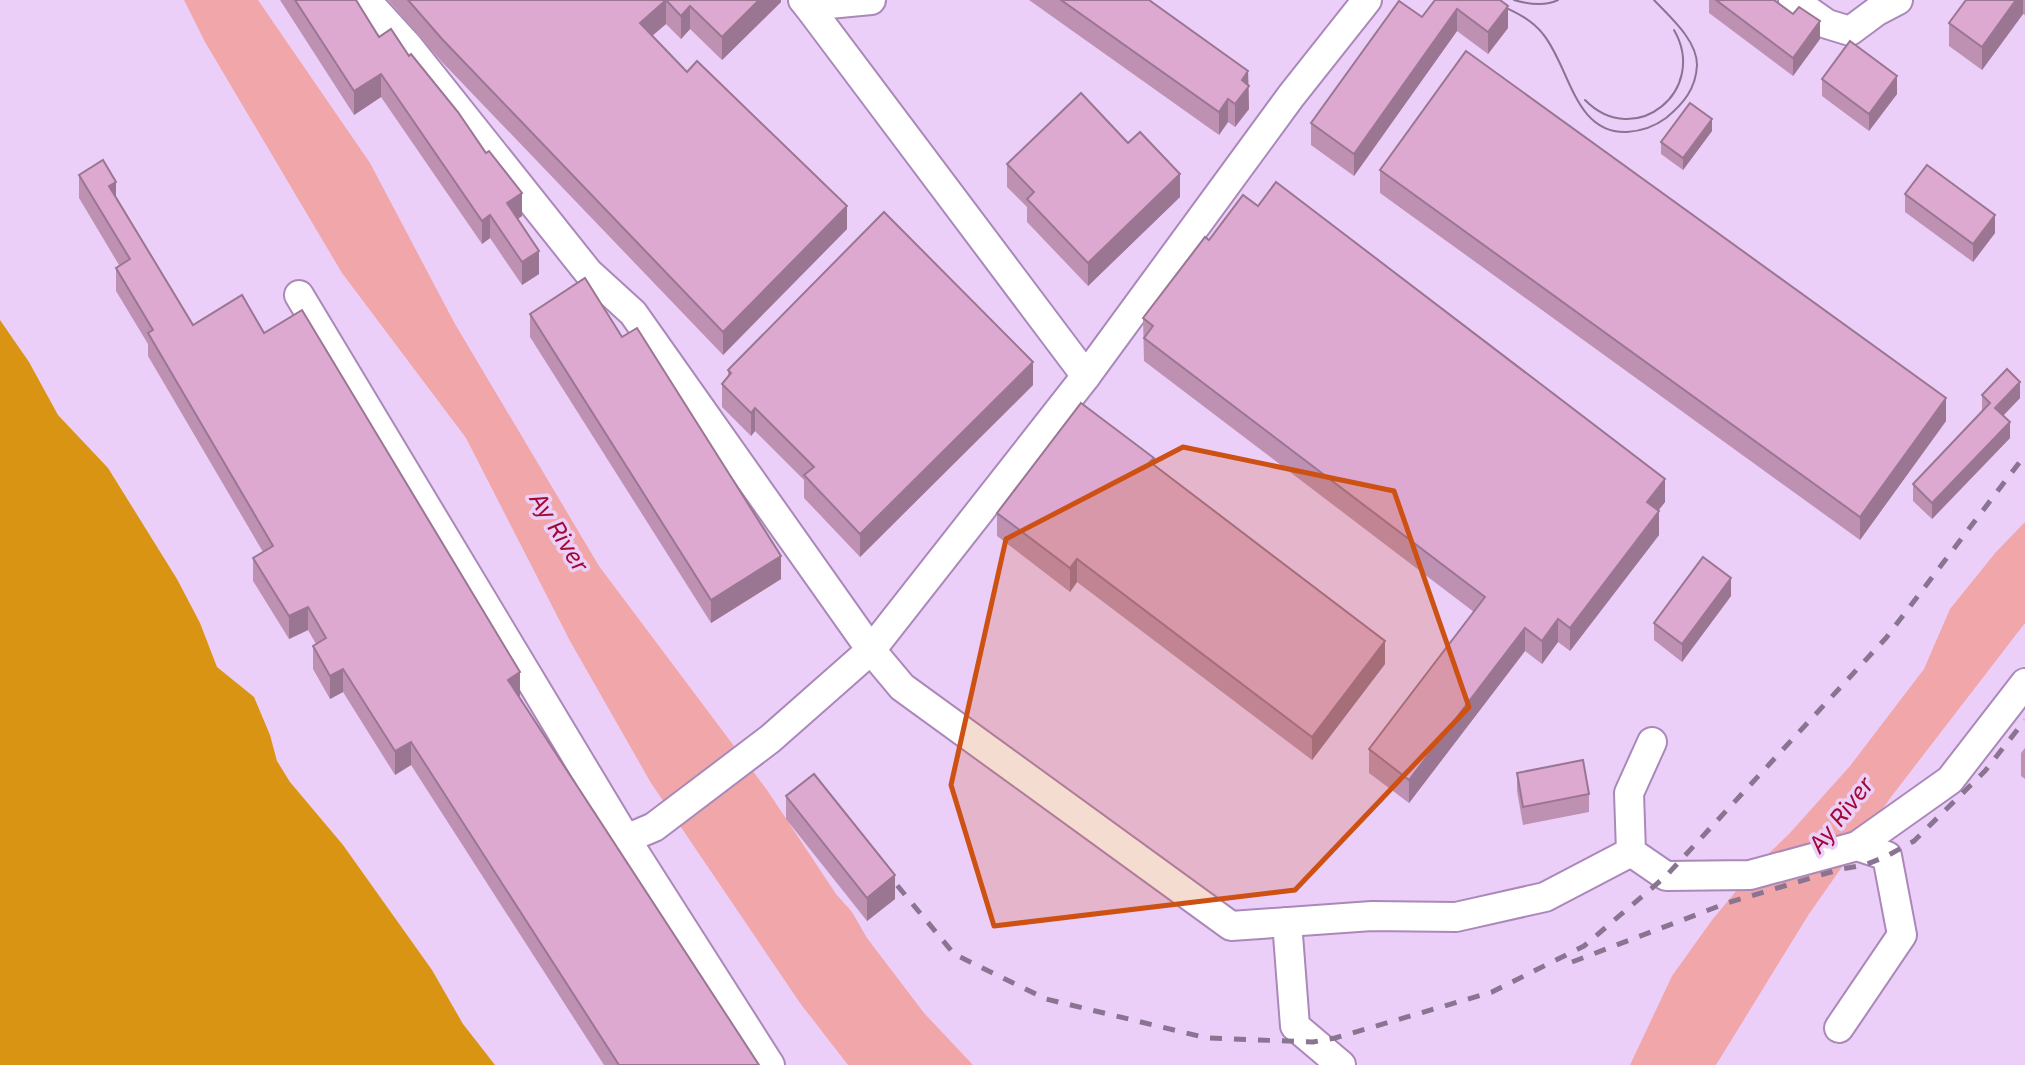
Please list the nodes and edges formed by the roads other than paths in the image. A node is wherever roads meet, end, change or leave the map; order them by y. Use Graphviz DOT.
graph roads {
  1 [pos="366,0"];
  2 [pos="871,0"];
  3 [pos="1367,0"];
  4 [pos="1793,0"];
  5 [pos="1898,0"];
  6 [pos="806,3"];
  7 [pos="299,295"];
  8 [pos="1086,376"];
  9 [pos="872,650"];
  10 [pos="2025,683"];
  11 [pos="1652,742"];
  12 [pos="626,839"];
  13 [pos="1857,846"];
  14 [pos="1631,852"];
  15 [pos="1287,922"];
  16 [pos="1839,1028"];
  17 [pos="770,1065"];
  18 [pos="1341,1065"];
  1 -- 9 [label="lane"];
  2 -- 6 [label="lane"];
  3 -- 8 [label="lane"];
  4 -- 5 [label="lane"];
  6 -- 8 [label="lane"];
  7 -- 12 [label="lane"];
  8 -- 9 [label="lane"];
  9 -- 12 [label="lane"];
  9 -- 15 [label="lane"];
  10 -- 13 [label="lane"];
  11 -- 14 [label="lane"];
  12 -- 17 [label="lane"];
  13 -- 14 [label="lane"];
  13 -- 16 [label="lane"];
  14 -- 15 [label="lane"];
  15 -- 18 [label="lane"];
}
